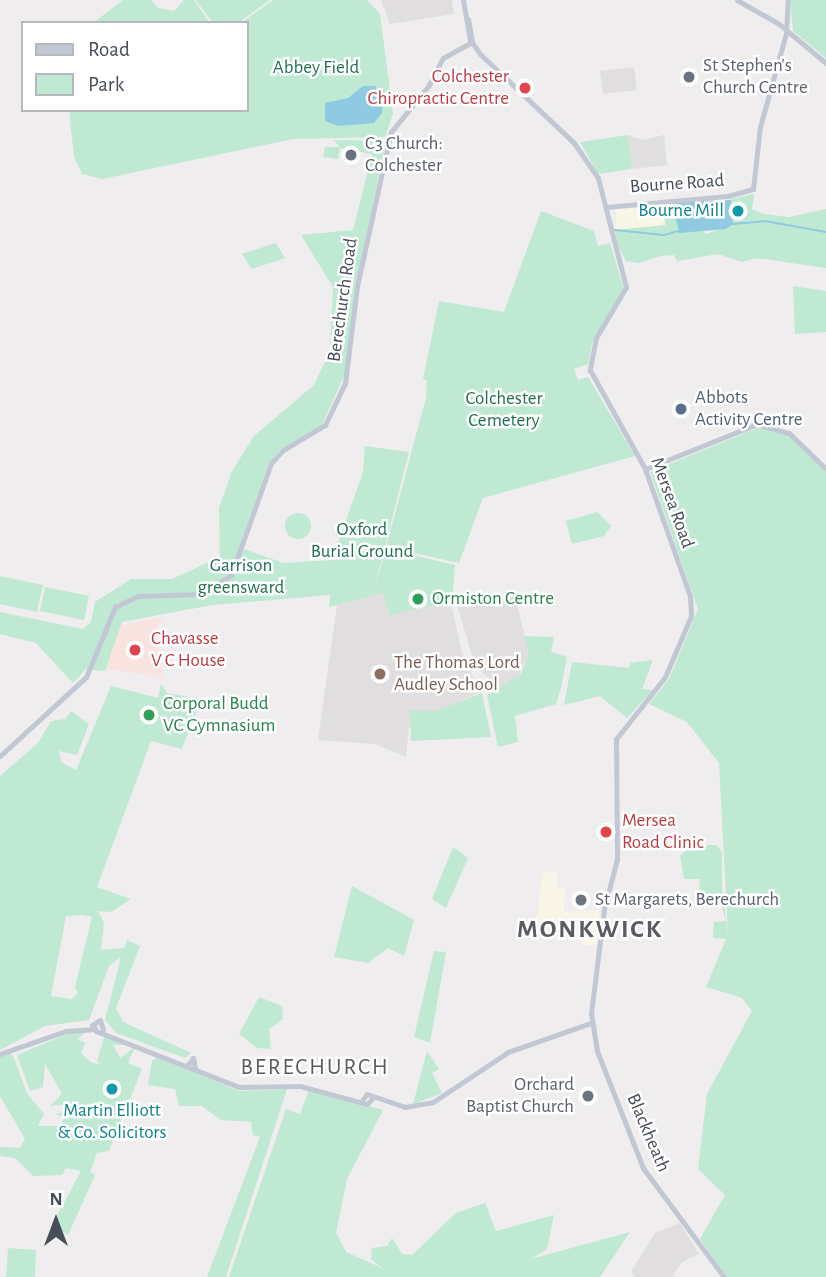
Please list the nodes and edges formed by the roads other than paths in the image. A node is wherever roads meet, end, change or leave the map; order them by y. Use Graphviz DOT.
graph roads {
  1 [pos="463,0"];
  2 [pos="737,0"];
  3 [pos="788,0"];
  4 [pos="786,30"];
  5 [pos="472,42"];
  6 [pos="826,63"];
  7 [pos="606,207"];
  8 [pos="645,469"];
  9 [pos="826,469"];
  10 [pos="0,756"];
  11 [pos="592,1023"];
  12 [pos="94,1027"];
  13 [pos="104,1027"];
  14 [pos="0,1054"];
  15 [pos="724,1277"];
  1 -- 5 [label="street"];
  2 -- 4 [label="street"];
  3 -- 4 [label="street"];
  4 -- 6 [label="street"];
  4 -- 7 [label="street, Bourne Road"];
  5 -- 7 [label="street, Mersea Road"];
  5 -- 10 [label="street, Berechurch Road"];
  7 -- 8 [label="street, Mersea Road"];
  8 -- 9 [label="street"];
  8 -- 11 [label="street, Mersea Road"];
  11 -- 13 [label="street"];
  11 -- 15 [label="street, Blackheath"];
  12 -- 13 [label="street"];
  12 -- 13 [label="street"];
  12 -- 14 [label="street"];
}
